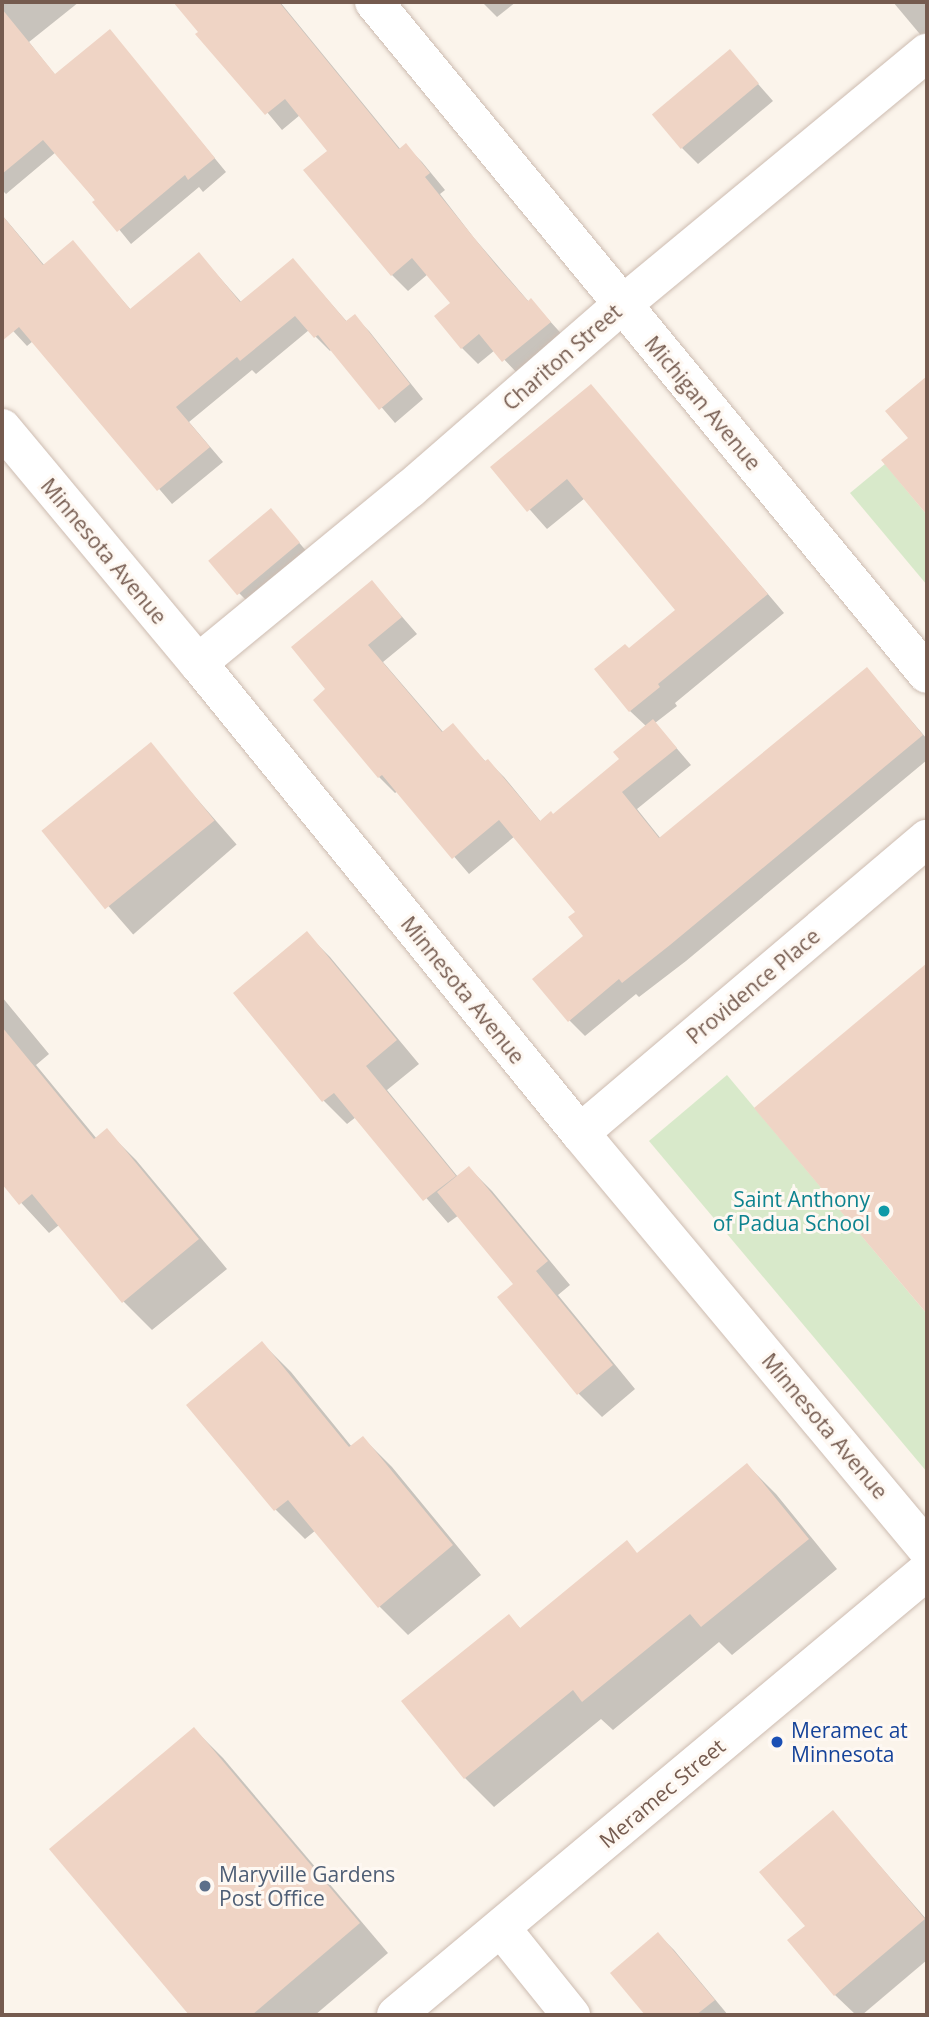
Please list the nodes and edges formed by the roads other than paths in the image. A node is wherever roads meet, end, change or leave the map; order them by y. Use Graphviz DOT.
graph roads {
  1 [pos="373,2"];
  2 [pos="927,53"];
  3 [pos="622,305"];
  4 [pos="2,428"];
  5 [pos="198,663"];
  6 [pos="927,674"];
  7 [pos="927,839"];
  8 [pos="580,1133"];
  9 [pos="927,1549"];
  10 [pos="927,1571"];
  11 [pos="501,1928"];
  12 [pos="396,2015"];
  13 [pos="571,2015"];
  1 -- 3 [label="street, Michigan Avenue"];
  2 -- 3 [label="street, Chariton Street"];
  3 -- 5 [label="street, Chariton Street"];
  3 -- 6 [label="street, Michigan Avenue"];
  4 -- 5 [label="street, Minnesota Avenue"];
  5 -- 8 [label="street, Minnesota Avenue"];
  7 -- 8 [label="street, Providence Place"];
  8 -- 9 [label="street, Minnesota Avenue"];
  10 -- 11 [label="street, Meramec Street"];
  11 -- 12 [label="street, Meramec Street"];
  11 -- 13 [label="street"];
}
